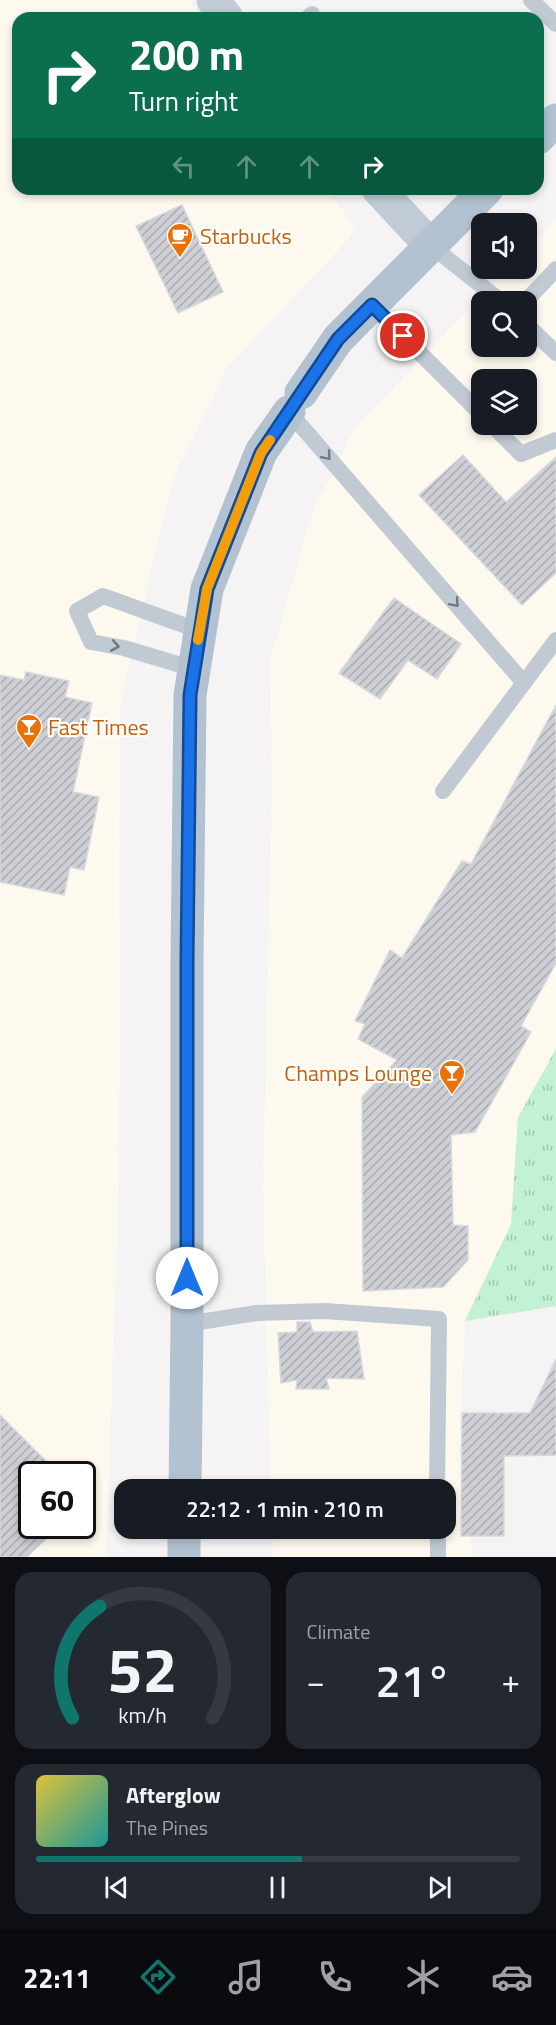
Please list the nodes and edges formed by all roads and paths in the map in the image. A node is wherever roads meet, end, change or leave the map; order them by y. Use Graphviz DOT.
graph roads {
  1 [pos="213,0"];
  2 [pos="531,0"];
  3 [pos="222,12"];
  4 [pos="544,12"];
  5 [pos="544,12"];
  6 [pos="556,24"];
  7 [pos="556,120"];
  8 [pos="544,132"];
  9 [pos="383,195"];
  10 [pos="481,195"];
  11 [pos="430,246"];
  12 [pos="556,269"];
  13 [pos="488,291"];
  14 [pos="535,291"];
  15 [pos="372,305"];
  16 [pos="537,335"];
  17 [pos="556,353"];
  18 [pos="295,403"];
  19 [pos="471,404"];
  20 [pos="502,435"];
  21 [pos="556,440"];
  22 [pos="200,631"];
  23 [pos="556,640"];
  24 [pos="194,669"];
  25 [pos="524,683"];
  26 [pos="443,790"];
  27 [pos="187,1324"];
  28 [pos="185,1479"];
  29 [pos="437,1479"];
  30 [pos="184,1539"];
  31 [pos="438,1539"];
  32 [pos="184,1557"];
  33 [pos="438,1557"];
  1 -- 3 [label="main road"];
  2 -- 5 [label="lane"];
  4 -- 6 [label="lane"];
  7 -- 8 [label="main road"];
  9 -- 11 [label="main road"];
  10 -- 11 [label="main road"];
  11 -- 13 [label="lane"];
  11 -- 15 [label="main road"];
  12 -- 14 [label="lane"];
  15 -- 18 [label="main road"];
  15 -- 19 [label="lane"];
  16 -- 17 [label="lane"];
  18 -- 22 [label="main road"];
  18 -- 25 [label="lane, one-way"];
  20 -- 21 [label="lane"];
  22 -- 24 [label="main road"];
  22 -- 24 [label="lane, one-way"];
  23 -- 25 [label="lane"];
  24 -- 27 [label="main road"];
  25 -- 26 [label="lane"];
  27 -- 28 [label="main road"];
  27 -- 29 [label="lane"];
  30 -- 32 [label="main road"];
  31 -- 33 [label="lane"];
}
